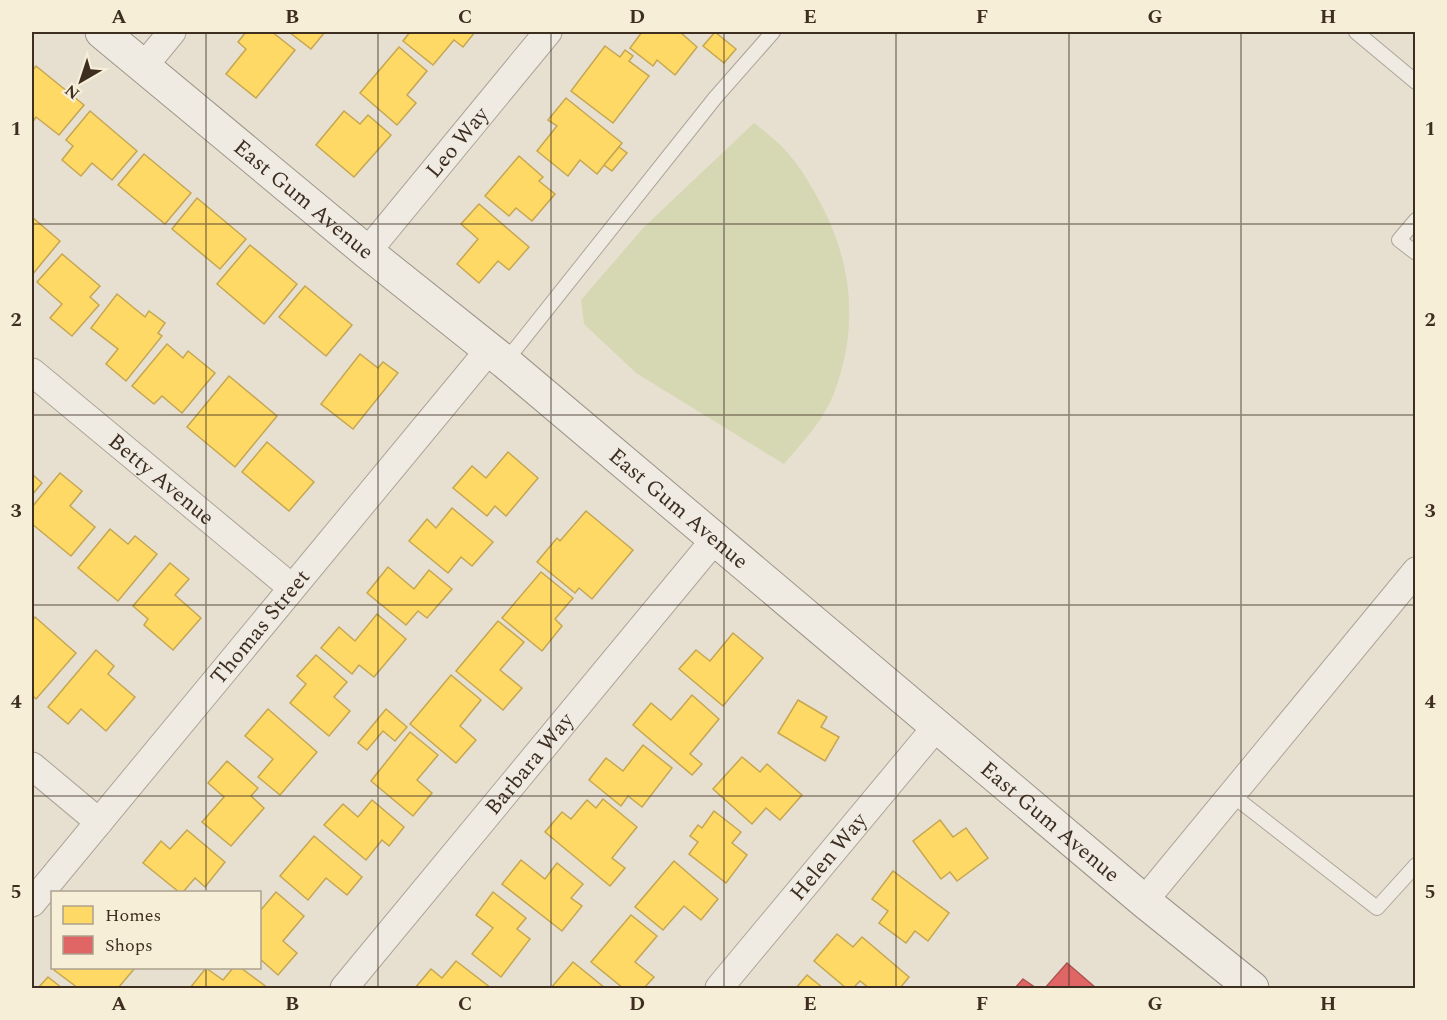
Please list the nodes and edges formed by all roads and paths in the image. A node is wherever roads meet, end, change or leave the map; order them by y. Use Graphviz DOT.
graph roads {
  1 [pos="102,32"];
  2 [pos="172,32"];
  3 [pos="548,32"];
  4 [pos="773,32"];
  5 [pos="1356,32"];
  6 [pos="144,66"];
  7 [pos="1416,82"];
  8 [pos="1416,220"];
  9 [pos="367,252"];
  10 [pos="1416,253"];
  11 [pos="497,356"];
  12 [pos="32,372"];
  13 [pos="716,538"];
  14 [pos="1416,571"];
  15 [pos="291,587"];
  16 [pos="937,726"];
  17 [pos="32,766"];
  18 [pos="1232,795"];
  19 [pos="99,822"];
  20 [pos="1416,865"];
  21 [pos="1144,901"];
  22 [pos="32,903"];
  23 [pos="344,988"];
  24 [pos="719,988"];
  25 [pos="1252,988"];
  1 -- 6 [label="street, East Gum Avenue"];
  2 -- 6 [label="street"];
  3 -- 9 [label="street, Leo Way"];
  4 -- 11 [label="lane"];
  5 -- 7 [label="lane"];
  6 -- 9 [label="street, East Gum Avenue"];
  8 -- 10 [label="lane"];
  9 -- 11 [label="street, East Gum Avenue"];
  11 -- 13 [label="street, East Gum Avenue"];
  11 -- 15 [label="street, Thomas Street"];
  12 -- 15 [label="street, Betty Avenue"];
  13 -- 16 [label="street, East Gum Avenue"];
  13 -- 23 [label="street, Barbara Way"];
  14 -- 18 [label="street"];
  15 -- 19 [label="street, Thomas Street"];
  16 -- 21 [label="street, East Gum Avenue"];
  16 -- 24 [label="street, Helen Way"];
  17 -- 19 [label="street"];
  18 -- 20 [label="lane"];
  18 -- 21 [label="street"];
  19 -- 22 [label="street, Thomas Street"];
  21 -- 25 [label="street, East Gum Avenue"];
}
